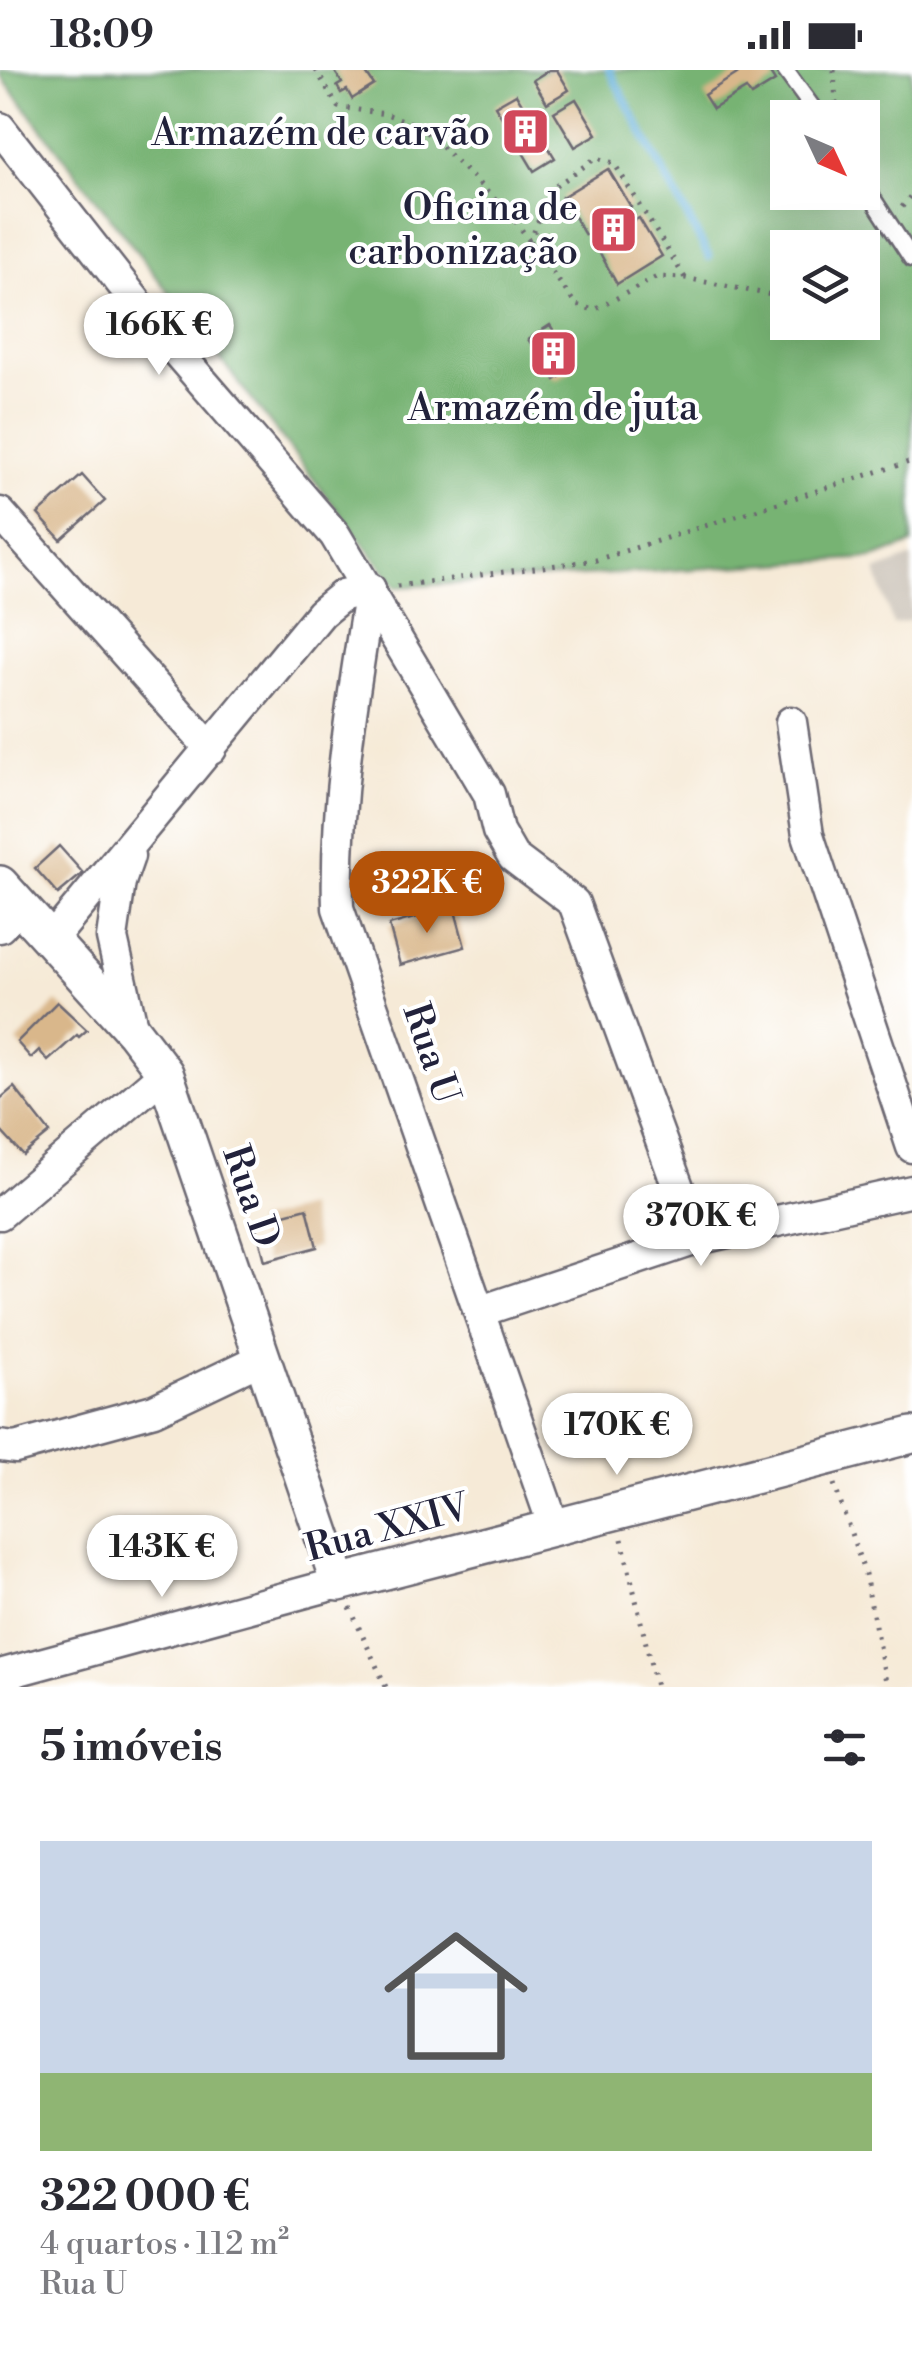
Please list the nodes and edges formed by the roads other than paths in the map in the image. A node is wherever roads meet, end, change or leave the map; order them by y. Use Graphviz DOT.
graph roads {
  1 [pos="785,70"];
  2 [pos="807,100"];
  3 [pos="0,128"];
  4 [pos="880,210"];
  5 [pos="912,259"];
  6 [pos="0,513"];
  7 [pos="370,590"];
  8 [pos="791,722"];
  9 [pos="211,748"];
  10 [pos="135,839"];
  11 [pos="7,906"];
  12 [pos="50,940"];
  13 [pos="133,1032"];
  14 [pos="165,1072"];
  15 [pos="912,1147"];
  16 [pos="912,1191"];
  17 [pos="0,1214"];
  18 [pos="697,1239"];
  19 [pos="480,1311"];
  20 [pos="263,1358"];
  21 [pos="912,1435"];
  22 [pos="0,1446"];
  23 [pos="554,1527"];
  24 [pos="339,1584"];
  25 [pos="0,1675"];
  1 -- 2 [label="lane"];
  3 -- 7 [label="street"];
  4 -- 5 [label="lane"];
  6 -- 9 [label="street"];
  7 -- 9 [label="street"];
  7 -- 18 [label="street"];
  7 -- 19 [label="street, Rua U"];
  8 -- 15 [label="street"];
  9 -- 10 [label="street"];
  10 -- 12 [label="street"];
  10 -- 13 [label="street"];
  11 -- 12 [label="street, Rua D"];
  12 -- 13 [label="street, Rua D"];
  13 -- 14 [label="street, Rua D"];
  14 -- 17 [label="street"];
  14 -- 20 [label="street, Rua D"];
  16 -- 18 [label="street"];
  18 -- 19 [label="street"];
  19 -- 23 [label="street, Rua U"];
  20 -- 22 [label="street"];
  20 -- 24 [label="street, Rua D"];
  21 -- 23 [label="street, Rua XXIV"];
  23 -- 24 [label="street, Rua XXIV"];
  24 -- 25 [label="street, Rua XXIV"];
}
